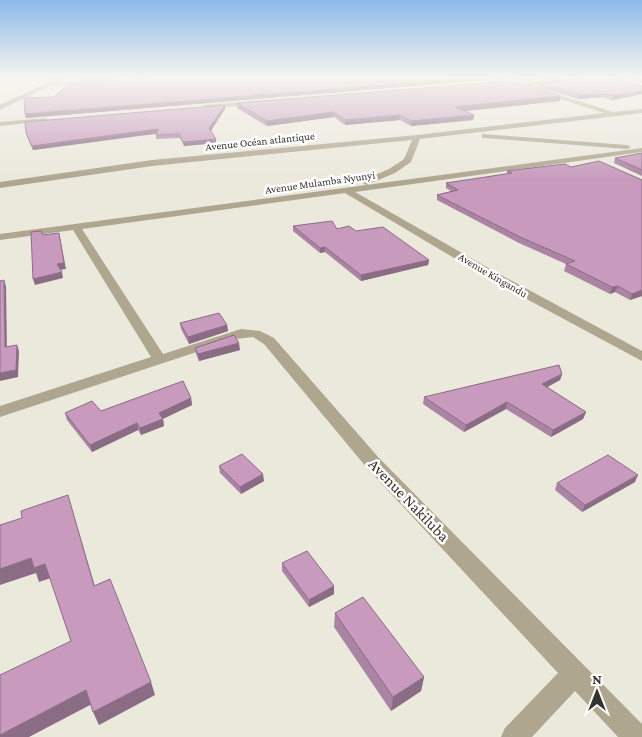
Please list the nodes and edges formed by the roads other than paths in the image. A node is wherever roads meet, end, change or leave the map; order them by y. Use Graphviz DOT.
graph roads {
  1 [pos="603,111"];
  2 [pos="639,111"];
  3 [pos="614,115"];
  4 [pos="57,119"];
  5 [pos="0,124"];
  6 [pos="449,133"];
  7 [pos="417,137"];
  8 [pos="642,149"];
  9 [pos="590,158"];
  10 [pos="605,165"];
  11 [pos="0,185"];
  12 [pos="346,190"];
  13 [pos="76,226"];
  14 [pos="0,237"];
  15 [pos="642,357"];
  16 [pos="159,359"];
  17 [pos="0,412"];
  18 [pos="575,673"];
  19 [pos="514,737"];
  20 [pos="636,737"];
  1 -- 3 [label="street"];
  2 -- 3 [label="street, Avenue Océan atlantique"];
  3 -- 6 [label="street, Avenue Océan atlantique"];
  4 -- 5 [label="street"];
  6 -- 7 [label="street, Avenue Océan atlantique"];
  6 -- 8 [label="street"];
  7 -- 11 [label="street, Avenue Océan atlantique"];
  7 -- 12 [label="street"];
  8 -- 9 [label="street, Avenue Mulamba Nyunyi"];
  9 -- 10 [label="street"];
  9 -- 12 [label="street, Avenue Mulamba Nyunyi"];
  12 -- 13 [label="street, Avenue Mulamba Nyunyi"];
  12 -- 15 [label="street, Avenue Kingandu"];
  13 -- 14 [label="street, Avenue Mulamba Nyunyi"];
  13 -- 16 [label="street"];
  16 -- 17 [label="street"];
  16 -- 18 [label="street, Avenue Nakiluba"];
  18 -- 19 [label="street"];
  18 -- 20 [label="street, Avenue Nakiluba"];
}
